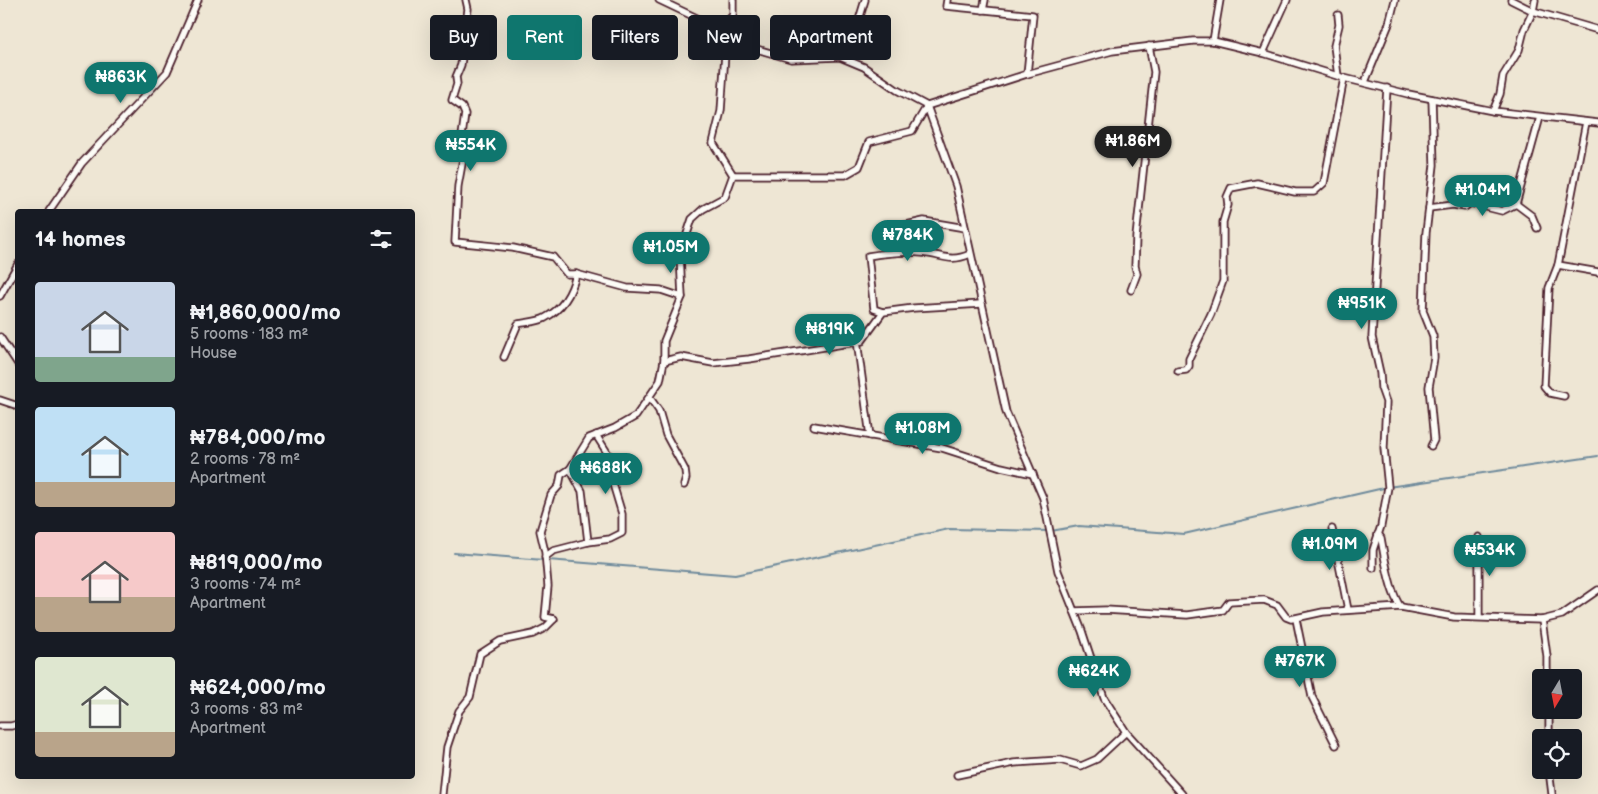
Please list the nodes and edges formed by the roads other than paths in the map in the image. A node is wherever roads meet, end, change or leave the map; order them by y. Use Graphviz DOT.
graph roads {
  1 [pos="198,0"];
  2 [pos="466,0"];
  3 [pos="659,0"];
  4 [pos="733,0"];
  5 [pos="865,0"];
  6 [pos="947,0"];
  7 [pos="985,0"];
  8 [pos="1220,0"];
  9 [pos="1287,0"];
  10 [pos="1396,0"];
  11 [pos="1511,0"];
  12 [pos="1535,0"];
  13 [pos="983,10"];
  14 [pos="1533,11"];
  15 [pos="690,15"];
  16 [pos="733,15"];
  17 [pos="860,15"];
  18 [pos="1338,15"];
  19 [pos="1598,30"];
  20 [pos="1213,41"];
  21 [pos="1149,46"];
  22 [pos="1263,53"];
  23 [pos="725,60"];
  24 [pos="847,60"];
  25 [pos="1027,74"];
  26 [pos="1341,77"];
  27 [pos="1366,82"];
  28 [pos="1387,88"];
  29 [pos="1432,99"];
  30 [pos="927,106"];
  31 [pos="1493,111"];
  32 [pos="1540,117"];
  33 [pos="1586,122"];
  34 [pos="1598,123"];
  35 [pos="733,175"];
  36 [pos="1516,204"];
  37 [pos="1429,208"];
  38 [pos="50,209"];
  39 [pos="965,228"];
  40 [pos="1537,228"];
  41 [pos="901,252"];
  42 [pos="970,254"];
  43 [pos="1558,265"];
  44 [pos="15,269"];
  45 [pos="1598,272"];
  46 [pos="576,274"];
  47 [pos="1131,290"];
  48 [pos="0,296"];
  49 [pos="682,297"];
  50 [pos="981,304"];
  51 [pos="883,312"];
  52 [pos="0,337"];
  53 [pos="857,341"];
  54 [pos="504,357"];
  55 [pos="15,360"];
  56 [pos="664,362"];
  57 [pos="1178,371"];
  58 [pos="1564,396"];
  59 [pos="650,398"];
  60 [pos="0,400"];
  61 [pos="15,405"];
  62 [pos="814,426"];
  63 [pos="596,435"];
  64 [pos="870,436"];
  65 [pos="1431,446"];
  66 [pos="570,469"];
  67 [pos="1033,474"];
  68 [pos="684,485"];
  69 [pos="1332,528"];
  70 [pos="1378,534"];
  71 [pos="1480,537"];
  72 [pos="588,542"];
  73 [pos="545,557"];
  74 [pos="1374,568"];
  75 [pos="1598,590"];
  76 [pos="1401,607"];
  77 [pos="1348,610"];
  78 [pos="1074,612"];
  79 [pos="1479,616"];
  80 [pos="1296,619"];
  81 [pos="1542,620"];
  82 [pos="1547,669"];
  83 [pos="15,724"];
  84 [pos="0,726"];
  85 [pos="1126,732"];
  86 [pos="1336,745"];
  87 [pos="957,775"];
  88 [pos="1550,779"];
  89 [pos="442,794"];
  90 [pos="1182,794"];
  91 [pos="1552,794"];
  1 -- 38 [label="street"];
  2 -- 46 [label="street"];
  3 -- 15 [label="street"];
  4 -- 16 [label="street"];
  5 -- 17 [label="street"];
  6 -- 13 [label="street"];
  7 -- 13 [label="street"];
  8 -- 20 [label="street"];
  9 -- 22 [label="street"];
  10 -- 27 [label="street"];
  11 -- 14 [label="street"];
  12 -- 14 [label="street"];
  13 -- 25 [label="street"];
  14 -- 19 [label="street"];
  14 -- 31 [label="street"];
  18 -- 26 [label="street"];
  20 -- 21 [label="street"];
  20 -- 22 [label="street"];
  21 -- 25 [label="street"];
  21 -- 47 [label="street"];
  22 -- 26 [label="street"];
  23 -- 35 [label="street"];
  24 -- 30 [label="street"];
  25 -- 30 [label="street"];
  26 -- 27 [label="street"];
  26 -- 57 [label="street"];
  27 -- 28 [label="street"];
  28 -- 29 [label="street"];
  28 -- 70 [label="street"];
  29 -- 31 [label="street"];
  29 -- 37 [label="street"];
  30 -- 35 [label="street"];
  30 -- 39 [label="street"];
  31 -- 32 [label="street"];
  32 -- 33 [label="street"];
  32 -- 36 [label="street"];
  33 -- 34 [label="street"];
  33 -- 43 [label="street"];
  35 -- 49 [label="street"];
  36 -- 37 [label="street"];
  36 -- 40 [label="street"];
  37 -- 65 [label="street"];
  39 -- 41 [label="street"];
  39 -- 42 [label="street"];
  41 -- 42 [label="street"];
  41 -- 51 [label="street"];
  42 -- 50 [label="street"];
  43 -- 45 [label="street"];
  43 -- 58 [label="street"];
  44 -- 48 [label="street"];
  46 -- 49 [label="street"];
  46 -- 54 [label="street"];
  49 -- 56 [label="street"];
  50 -- 51 [label="street"];
  50 -- 67 [label="street"];
  51 -- 53 [label="street"];
  52 -- 55 [label="street"];
  53 -- 56 [label="street"];
  53 -- 64 [label="street"];
  56 -- 59 [label="street"];
  59 -- 63 [label="street"];
  59 -- 68 [label="street"];
  60 -- 61 [label="street"];
  62 -- 64 [label="street"];
  63 -- 66 [label="street"];
  63 -- 72 [label="street"];
  64 -- 67 [label="street"];
  66 -- 72 [label="street"];
  66 -- 73 [label="street"];
  67 -- 78 [label="street"];
  69 -- 77 [label="street"];
  70 -- 74 [label="street"];
  70 -- 76 [label="street"];
  71 -- 79 [label="street"];
  72 -- 73 [label="street"];
  73 -- 89 [label="street"];
  75 -- 81 [label="street"];
  76 -- 77 [label="street"];
  76 -- 79 [label="street"];
  77 -- 80 [label="street"];
  78 -- 80 [label="street"];
  78 -- 85 [label="street"];
  79 -- 81 [label="street"];
  80 -- 86 [label="street"];
  81 -- 82 [label="street"];
  83 -- 84 [label="street"];
  85 -- 87 [label="street"];
  85 -- 90 [label="street"];
  88 -- 91 [label="street"];
}
